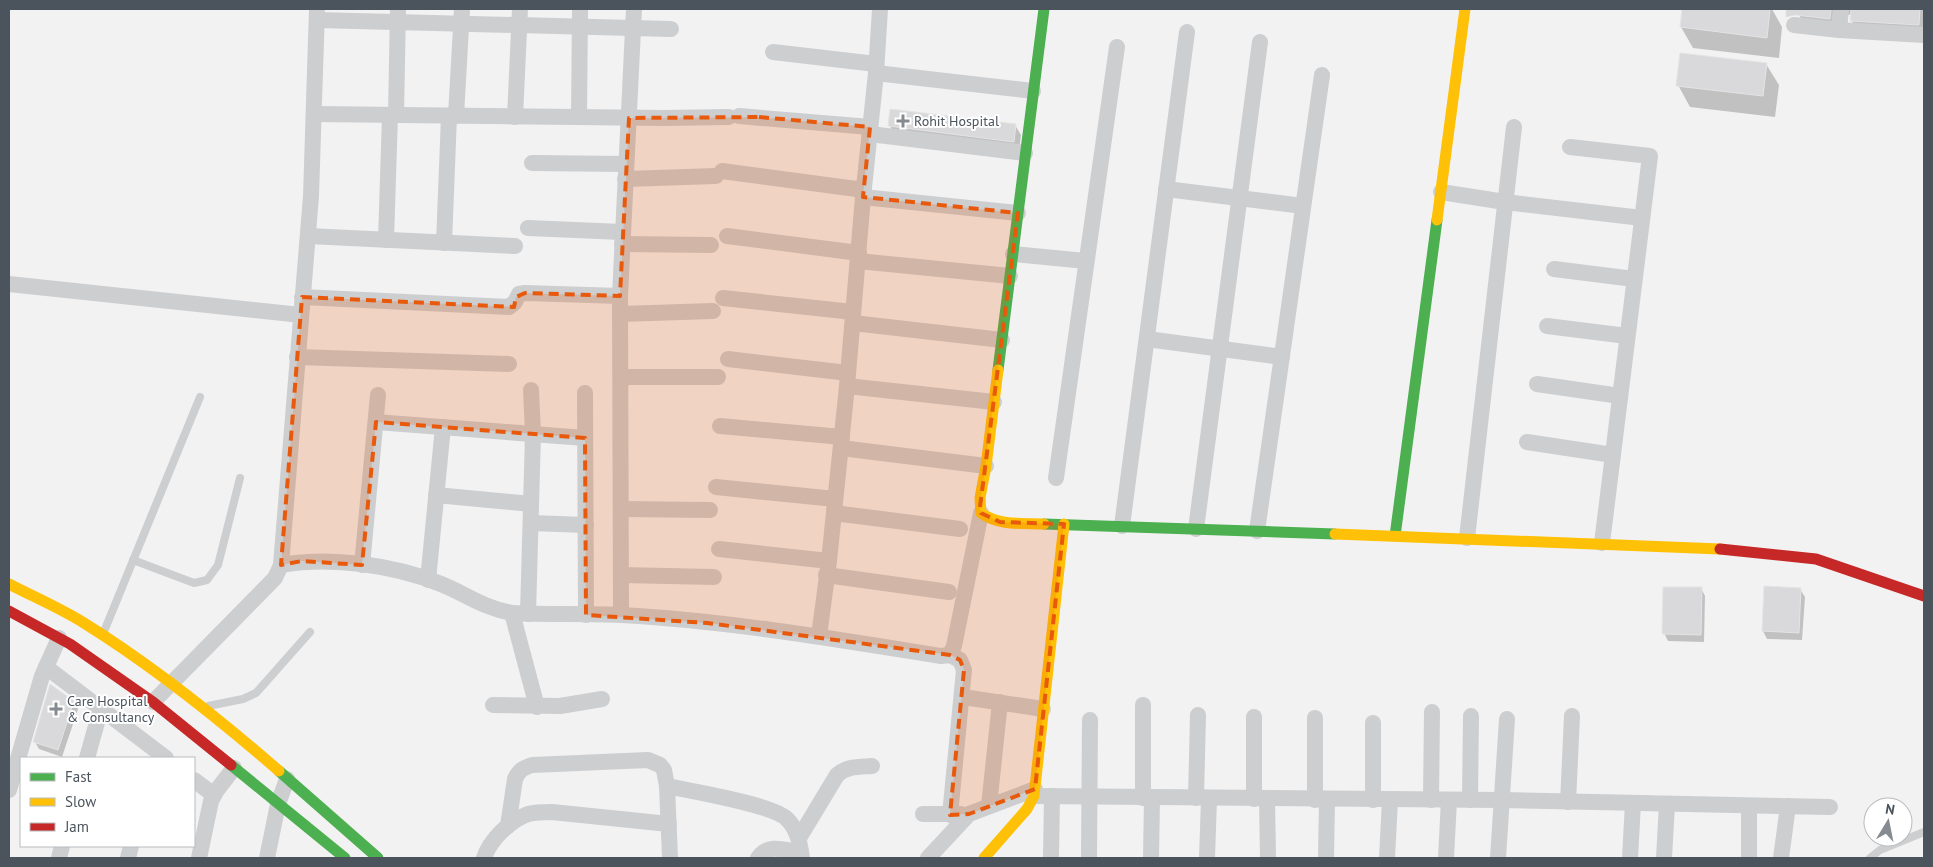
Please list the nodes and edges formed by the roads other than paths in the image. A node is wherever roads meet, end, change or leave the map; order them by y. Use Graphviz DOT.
graph roads {
  1 [pos="580,9"];
  2 [pos="634,9"];
  3 [pos="880,9"];
  4 [pos="1044,9"];
  5 [pos="1465,9"];
  6 [pos="1841,9"];
  7 [pos="317,14"];
  8 [pos="397,15"];
  9 [pos="461,16"];
  10 [pos="520,17"];
  11 [pos="1794,25"];
  12 [pos="580,26"];
  13 [pos="633,28"];
  14 [pos="671,29"];
  15 [pos="1839,30"];
  16 [pos="1187,32"];
  17 [pos="1924,35"];
  18 [pos="1260,42"];
  19 [pos="1117,47"];
  20 [pos="773,52"];
  21 [pos="876,68"];
  22 [pos="1322,75"];
  23 [pos="1033,91"];
  24 [pos="314,114"];
  25 [pos="393,115"];
  26 [pos="452,116"];
  27 [pos="515,117"];
  28 [pos="579,117"];
  29 [pos="629,118"];
  30 [pos="1514,127"];
  31 [pos="870,131"];
  32 [pos="1570,147"];
  33 [pos="1025,153"];
  34 [pos="532,163"];
  35 [pos="626,172"];
  36 [pos="1166,189"];
  37 [pos="1441,192"];
  38 [pos="864,194"];
  39 [pos="1239,198"];
  40 [pos="1506,202"];
  41 [pos="1303,206"];
  42 [pos="1018,213"];
  43 [pos="1642,218"];
  44 [pos="528,228"];
  45 [pos="308,236"];
  46 [pos="727,236"];
  47 [pos="622,238"];
  48 [pos="386,240"];
  49 [pos="444,243"];
  50 [pos="712,244"];
  51 [pos="514,246"];
  52 [pos="1012,254"];
  53 [pos="858,257"];
  54 [pos="1086,261"];
  55 [pos="1554,269"];
  56 [pos="1010,276"];
  57 [pos="1634,279"];
  58 [pos="9,284"];
  59 [pos="620,296"];
  60 [pos="302,297"];
  61 [pos="723,298"];
  62 [pos="713,312"];
  63 [pos="620,314"];
  64 [pos="301,315"];
  65 [pos="853,317"];
  66 [pos="1547,326"];
  67 [pos="1628,336"];
  68 [pos="1147,339"];
  69 [pos="1002,340"];
  70 [pos="1220,349"];
  71 [pos="297,357"];
  72 [pos="1282,357"];
  73 [pos="728,359"];
  74 [pos="509,364"];
  75 [pos="620,377"];
  76 [pos="718,377"];
  77 [pos="848,379"];
  78 [pos="1537,384"];
  79 [pos="531,390"];
  80 [pos="585,393"];
  81 [pos="378,395"];
  82 [pos="1620,396"];
  83 [pos="200,397"];
  84 [pos="994,402"];
  85 [pos="376,422"];
  86 [pos="720,426"];
  87 [pos="443,427"];
  88 [pos="533,434"];
  89 [pos="585,438"];
  90 [pos="841,442"];
  91 [pos="1527,442"];
  92 [pos="1613,455"];
  93 [pos="986,466"];
  94 [pos="240,478"];
  95 [pos="1056,478"];
  96 [pos="716,487"];
  97 [pos="436,495"];
  98 [pos="531,504"];
  99 [pos="834,506"];
  100 [pos="621,509"];
  101 [pos="710,510"];
  102 [pos="981,513"];
  103 [pos="530,523"];
  104 [pos="1064,524"];
  105 [pos="586,525"];
  106 [pos="1122,526"];
  107 [pos="960,529"];
  108 [pos="1196,529"];
  109 [pos="1257,531"];
  110 [pos="1395,536"];
  111 [pos="1467,538"];
  112 [pos="1602,543"];
  113 [pos="719,549"];
  114 [pos="133,560"];
  115 [pos="281,565"];
  116 [pos="362,565"];
  117 [pos="827,568"];
  118 [pos="621,575"];
  119 [pos="714,577"];
  120 [pos="428,580"];
  121 [pos="9,584"];
  122 [pos="949,592"];
  123 [pos="1924,596"];
  124 [pos="9,611"];
  125 [pos="520,613"];
  126 [pos="586,615"];
  127 [pos="621,615"];
  128 [pos="310,632"];
  129 [pos="102,636"];
  130 [pos="819,636"];
  131 [pos="59,638"];
  132 [pos="950,655"];
  133 [pos="46,667"];
  134 [pos="171,682"];
  135 [pos="963,697"];
  136 [pos="602,698"];
  137 [pos="153,702"];
  138 [pos="1000,702"];
  139 [pos="493,705"];
  140 [pos="1143,705"];
  141 [pos="537,707"];
  142 [pos="100,708"];
  143 [pos="201,708"];
  144 [pos="1043,709"];
  145 [pos="1432,712"];
  146 [pos="1198,715"];
  147 [pos="1472,716"];
  148 [pos="1572,716"];
  149 [pos="1254,717"];
  150 [pos="1315,718"];
  151 [pos="1507,719"];
  152 [pos="1090,720"];
  153 [pos="1373,723"];
  154 [pos="86,757"];
  155 [pos="165,757"];
  156 [pos="872,766"];
  157 [pos="234,768"];
  158 [pos="288,778"];
  159 [pos="195,781"];
  160 [pos="667,786"];
  161 [pos="9,790"];
  162 [pos="1035,792"];
  163 [pos="214,795"];
  164 [pos="1052,796"];
  165 [pos="1088,798"];
  166 [pos="1147,798"];
  167 [pos="1203,798"];
  168 [pos="1261,799"];
  169 [pos="1321,800"];
  170 [pos="1373,800"];
  171 [pos="1390,800"];
  172 [pos="1431,800"];
  173 [pos="1449,800"];
  174 [pos="1470,800"];
  175 [pos="1502,800"];
  176 [pos="1568,802"];
  177 [pos="1633,803"];
  178 [pos="278,804"];
  179 [pos="1667,804"];
  180 [pos="989,806"];
  181 [pos="1749,806"];
  182 [pos="1788,806"];
  183 [pos="1830,807"];
  184 [pos="924,814"];
  185 [pos="969,814"];
  186 [pos="950,815"];
  187 [pos="668,824"];
  188 [pos="508,826"];
  189 [pos="1924,832"];
  190 [pos="801,850"];
  191 [pos="199,858"];
  192 [pos="267,858"];
  193 [pos="344,858"];
  194 [pos="378,858"];
  195 [pos="484,858"];
  196 [pos="670,858"];
  197 [pos="758,858"];
  198 [pos="928,858"];
  199 [pos="984,858"];
  200 [pos="1051,858"];
  201 [pos="1089,858"];
  202 [pos="1151,858"];
  203 [pos="1207,858"];
  204 [pos="1268,858"];
  205 [pos="1326,858"];
  206 [pos="1387,858"];
  207 [pos="1446,858"];
  208 [pos="1498,858"];
  209 [pos="1630,858"];
  210 [pos="1664,858"];
  211 [pos="1749,858"];
  212 [pos="1781,858"];
  213 [pos="1870,858"];
  1 -- 12 [label="street"];
  2 -- 13 [label="street"];
  3 -- 21 [label="street"];
  4 -- 23 [label="street"];
  5 -- 37 [label="street"];
  6 -- 15 [label="street"];
  7 -- 8 [label="street"];
  7 -- 24 [label="street"];
  8 -- 9 [label="street"];
  8 -- 25 [label="street"];
  9 -- 10 [label="street"];
  9 -- 26 [label="street"];
  10 -- 12 [label="street"];
  10 -- 27 [label="street"];
  11 -- 15 [label="street"];
  12 -- 13 [label="street"];
  12 -- 28 [label="street"];
  13 -- 14 [label="street"];
  13 -- 29 [label="street"];
  15 -- 17 [label="street"];
  16 -- 36 [label="street"];
  18 -- 39 [label="street"];
  19 -- 54 [label="street"];
  20 -- 21 [label="street"];
  21 -- 23 [label="street"];
  21 -- 31 [label="street"];
  22 -- 41 [label="street"];
  23 -- 33 [label="street"];
  24 -- 25 [label="street"];
  24 -- 45 [label="street"];
  25 -- 26 [label="street"];
  25 -- 48 [label="street"];
  26 -- 27 [label="street"];
  26 -- 49 [label="street"];
  27 -- 28 [label="street"];
  28 -- 29 [label="street"];
  29 -- 31 [label="street"];
  29 -- 35 [label="street"];
  30 -- 40 [label="street"];
  31 -- 33 [label="street"];
  31 -- 38 [label="street"];
  32 -- 43 [label="street"];
  33 -- 42 [label="street"];
  34 -- 35 [label="street"];
  35 -- 38 [label="street"];
  35 -- 47 [label="street"];
  36 -- 39 [label="street"];
  36 -- 68 [label="street"];
  37 -- 40 [label="street"];
  37 -- 110 [label="street"];
  38 -- 42 [label="street"];
  38 -- 53 [label="street"];
  39 -- 41 [label="street"];
  39 -- 70 [label="street"];
  40 -- 43 [label="street"];
  40 -- 111 [label="street"];
  41 -- 72 [label="street"];
  42 -- 52 [label="street"];
  43 -- 57 [label="street"];
  44 -- 47 [label="street"];
  45 -- 48 [label="street"];
  45 -- 60 [label="street"];
  46 -- 53 [label="street"];
  47 -- 50 [label="street"];
  47 -- 59 [label="street"];
  48 -- 49 [label="street"];
  49 -- 51 [label="street"];
  52 -- 54 [label="street"];
  52 -- 56 [label="street"];
  53 -- 56 [label="street"];
  53 -- 65 [label="street"];
  54 -- 95 [label="street"];
  55 -- 57 [label="street"];
  56 -- 69 [label="street"];
  57 -- 67 [label="street"];
  58 -- 64 [label="street"];
  59 -- 60 [label="street"];
  59 -- 63 [label="street"];
  60 -- 64 [label="street"];
  61 -- 65 [label="street"];
  62 -- 63 [label="street"];
  63 -- 75 [label="street"];
  64 -- 71 [label="street"];
  65 -- 69 [label="street"];
  65 -- 77 [label="street"];
  66 -- 67 [label="street"];
  67 -- 82 [label="street"];
  68 -- 70 [label="street"];
  68 -- 106 [label="street"];
  69 -- 84 [label="street"];
  70 -- 72 [label="street"];
  70 -- 108 [label="street"];
  71 -- 74 [label="street"];
  71 -- 115 [label="street"];
  72 -- 109 [label="street"];
  73 -- 77 [label="street"];
  75 -- 76 [label="street"];
  75 -- 100 [label="street"];
  77 -- 84 [label="street"];
  77 -- 90 [label="street"];
  78 -- 82 [label="street"];
  79 -- 88 [label="street"];
  80 -- 89 [label="street"];
  81 -- 85 [label="street"];
  82 -- 92 [label="street"];
  83 -- 114 [label="lane"];
  84 -- 93 [label="street"];
  85 -- 87 [label="street"];
  85 -- 116 [label="street"];
  86 -- 90 [label="street"];
  87 -- 88 [label="street"];
  87 -- 97 [label="street"];
  88 -- 89 [label="street"];
  88 -- 98 [label="street"];
  89 -- 105 [label="street"];
  90 -- 93 [label="street"];
  90 -- 99 [label="street"];
  91 -- 92 [label="street"];
  92 -- 112 [label="street"];
  93 -- 102 [label="street"];
  94 -- 114 [label="lane"];
  96 -- 99 [label="street"];
  97 -- 98 [label="street"];
  97 -- 120 [label="street"];
  98 -- 103 [label="street"];
  99 -- 107 [label="street"];
  99 -- 117 [label="street"];
  100 -- 101 [label="street"];
  100 -- 118 [label="street"];
  102 -- 104 [label="street"];
  102 -- 132 [label="street"];
  103 -- 105 [label="street"];
  103 -- 125 [label="street"];
  104 -- 106 [label="street"];
  104 -- 144 [label="street"];
  105 -- 126 [label="street"];
  106 -- 108 [label="street"];
  108 -- 109 [label="street"];
  109 -- 110 [label="street"];
  110 -- 111 [label="street"];
  111 -- 112 [label="street"];
  112 -- 123 [label="street"];
  113 -- 117 [label="street"];
  114 -- 129 [label="lane"];
  115 -- 116 [label="street"];
  115 -- 134 [label="street"];
  116 -- 120 [label="street"];
  117 -- 122 [label="street"];
  117 -- 130 [label="street"];
  118 -- 119 [label="street"];
  118 -- 127 [label="street"];
  120 -- 125 [label="street"];
  121 -- 129 [label="street"];
  124 -- 131 [label="street"];
  125 -- 126 [label="street"];
  125 -- 141 [label="street"];
  126 -- 127 [label="street"];
  127 -- 130 [label="street"];
  128 -- 143 [label="lane"];
  129 -- 134 [label="street"];
  130 -- 132 [label="street"];
  131 -- 133 [label="street"];
  131 -- 137 [label="street"];
  132 -- 135 [label="street"];
  133 -- 142 [label="street"];
  133 -- 161 [label="street"];
  134 -- 137 [label="street"];
  134 -- 143 [label="street"];
  135 -- 138 [label="street"];
  135 -- 186 [label="street"];
  136 -- 141 [label="street"];
  137 -- 157 [label="street"];
  138 -- 144 [label="street"];
  138 -- 180 [label="street"];
  139 -- 141 [label="street"];
  140 -- 166 [label="street"];
  142 -- 154 [label="street"];
  142 -- 155 [label="street"];
  143 -- 158 [label="street"];
  144 -- 162 [label="street"];
  145 -- 172 [label="street"];
  146 -- 167 [label="street"];
  147 -- 174 [label="street"];
  148 -- 176 [label="street"];
  149 -- 168 [label="street"];
  150 -- 169 [label="street"];
  151 -- 175 [label="street"];
  152 -- 165 [label="street"];
  153 -- 170 [label="street"];
  156 -- 190 [label="street"];
  157 -- 163 [label="street"];
  157 -- 178 [label="street"];
  158 -- 178 [label="street"];
  158 -- 194 [label="street"];
  159 -- 163 [label="street"];
  160 -- 187 [label="street"];
  160 -- 188 [label="street"];
  160 -- 190 [label="street"];
  162 -- 164 [label="street"];
  162 -- 180 [label="street"];
  162 -- 199 [label="street"];
  163 -- 191 [label="street"];
  164 -- 165 [label="street"];
  164 -- 200 [label="street"];
  165 -- 166 [label="street"];
  165 -- 201 [label="street"];
  166 -- 167 [label="street"];
  166 -- 202 [label="street"];
  167 -- 168 [label="street"];
  167 -- 203 [label="street"];
  168 -- 169 [label="street"];
  168 -- 204 [label="street"];
  169 -- 170 [label="street"];
  169 -- 205 [label="street"];
  170 -- 171 [label="street"];
  171 -- 172 [label="street"];
  171 -- 206 [label="street"];
  172 -- 173 [label="street"];
  173 -- 174 [label="street"];
  173 -- 207 [label="street"];
  174 -- 175 [label="street"];
  175 -- 176 [label="street"];
  175 -- 208 [label="street"];
  176 -- 177 [label="street"];
  177 -- 179 [label="street"];
  177 -- 209 [label="street"];
  178 -- 192 [label="street"];
  178 -- 193 [label="street"];
  179 -- 181 [label="street"];
  179 -- 210 [label="street"];
  180 -- 185 [label="street"];
  181 -- 182 [label="street"];
  181 -- 211 [label="street"];
  182 -- 183 [label="street"];
  182 -- 212 [label="street"];
  184 -- 186 [label="street"];
  185 -- 186 [label="street"];
  185 -- 198 [label="street"];
  187 -- 188 [label="street"];
  187 -- 196 [label="street"];
  188 -- 195 [label="street"];
  189 -- 213 [label="lane"];
  190 -- 197 [label="street"];
}
